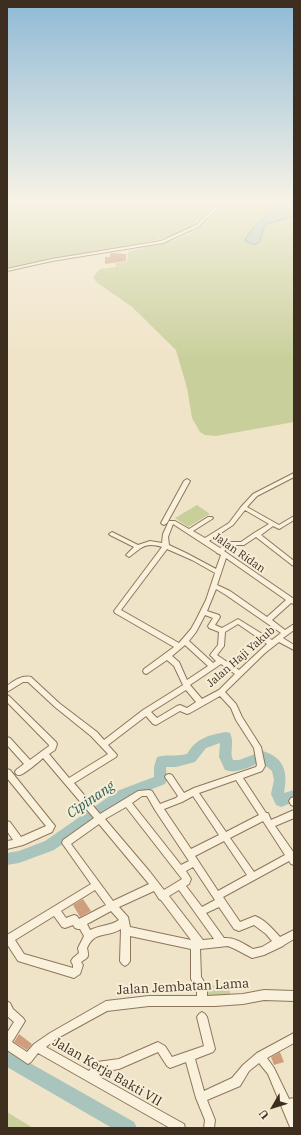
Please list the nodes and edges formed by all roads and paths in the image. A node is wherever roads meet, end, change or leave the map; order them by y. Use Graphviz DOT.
graph roads {
  1 [pos="90,254"];
  2 [pos="7,270"];
  3 [pos="294,475"];
  4 [pos="187,481"];
  5 [pos="244,507"];
  6 [pos="210,518"];
  7 [pos="293,520"];
  8 [pos="168,522"];
  9 [pos="273,524"];
  10 [pos="189,532"];
  11 [pos="112,534"];
  12 [pos="256,534"];
  13 [pos="205,541"];
  14 [pos="166,546"];
  15 [pos="138,547"];
  16 [pos="221,554"];
  17 [pos="129,555"];
  18 [pos="294,564"];
  19 [pos="217,572"];
  20 [pos="213,585"];
  21 [pos="292,601"];
  22 [pos="204,612"];
  23 [pos="267,621"];
  24 [pos="294,626"];
  25 [pos="222,631"];
  26 [pos="285,633"];
  27 [pos="279,639"];
  28 [pos="185,641"];
  29 [pos="272,644"];
  30 [pos="178,646"];
  31 [pos="294,648"];
  32 [pos="167,656"];
  33 [pos="221,661"];
  34 [pos="213,667"];
  35 [pos="146,671"];
  36 [pos="239,674"];
  37 [pos="187,685"];
  38 [pos="7,689"];
  39 [pos="221,692"];
  40 [pos="7,698"];
  41 [pos="201,703"];
  42 [pos="146,712"];
  43 [pos="7,740"];
  44 [pos="106,743"];
  45 [pos="44,754"];
  46 [pos="30,765"];
  47 [pos="7,772"];
  48 [pos="19,772"];
  49 [pos="237,776"];
  50 [pos="169,777"];
  51 [pos="69,782"];
  52 [pos="194,791"];
  53 [pos="183,797"];
  54 [pos="127,802"];
  55 [pos="158,808"];
  56 [pos="294,814"];
  57 [pos="265,816"];
  58 [pos="99,819"];
  59 [pos="270,824"];
  60 [pos="7,825"];
  61 [pos="225,836"];
  62 [pos="20,842"];
  63 [pos="7,845"];
  64 [pos="190,854"];
  65 [pos="292,858"];
  66 [pos="195,862"];
  67 [pos="181,870"];
  68 [pos="252,876"];
  69 [pos="180,884"];
  70 [pos="96,885"];
  71 [pos="155,886"];
  72 [pos="162,896"];
  73 [pos="219,899"];
  74 [pos="112,906"];
  75 [pos="56,911"];
  76 [pos="200,912"];
  77 [pos="125,920"];
  78 [pos="81,923"];
  79 [pos="126,931"];
  80 [pos="89,936"];
  81 [pos="294,936"];
  82 [pos="8,940"];
  83 [pos="222,942"];
  84 [pos="280,943"];
  85 [pos="198,945"];
  86 [pos="125,961"];
  87 [pos="294,996"];
  88 [pos="202,1000"];
  89 [pos="7,1006"];
  90 [pos="202,1017"];
  91 [pos="294,1038"];
  92 [pos="7,1043"];
  93 [pos="37,1047"];
  94 [pos="189,1056"];
  95 [pos="260,1056"];
  96 [pos="91,1078"];
  97 [pos="201,1098"];
  98 [pos="290,1104"];
  99 [pos="294,1123"];
  100 [pos="180,1128"];
  101 [pos="209,1128"];
  1 -- 2 [label="street"];
  3 -- 5 [label="street"];
  4 -- 8 [label="street"];
  5 -- 9 [label="street"];
  5 -- 13 [label="street"];
  6 -- 10 [label="street"];
  7 -- 9 [label="street"];
  8 -- 10 [label="street, Jalan Ridan"];
  8 -- 14 [label="street"];
  9 -- 12 [label="street"];
  10 -- 13 [label="street, Jalan Ridan"];
  11 -- 15 [label="street"];
  12 -- 16 [label="street"];
  12 -- 18 [label="street"];
  13 -- 16 [label="street, Jalan Ridan"];
  14 -- 15 [label="street"];
  14 -- 19 [label="street"];
  14 -- 30 [label="street"];
  15 -- 17 [label="street"];
  16 -- 19 [label="street"];
  16 -- 21 [label="street, Jalan Ridan"];
  19 -- 20 [label="street"];
  20 -- 22 [label="street"];
  20 -- 23 [label="street"];
  21 -- 23 [label="street"];
  22 -- 25 [label="street"];
  22 -- 28 [label="street"];
  23 -- 26 [label="street"];
  24 -- 26 [label="street, Jalan Haji Yakub"];
  25 -- 29 [label="street"];
  25 -- 33 [label="street"];
  26 -- 27 [label="street, Jalan Haji Yakub"];
  27 -- 29 [label="street, Jalan Haji Yakub"];
  27 -- 31 [label="street"];
  28 -- 30 [label="street"];
  28 -- 34 [label="street"];
  29 -- 36 [label="street, Jalan Haji Yakub"];
  30 -- 32 [label="street"];
  32 -- 35 [label="street"];
  32 -- 37 [label="street"];
  33 -- 34 [label="street"];
  33 -- 36 [label="street"];
  34 -- 37 [label="street"];
  36 -- 39 [label="street, Jalan Haji Yakub"];
  37 -- 41 [label="street"];
  37 -- 42 [label="street"];
  38 -- 44 [label="street"];
  39 -- 41 [label="street, Jalan Haji Yakub"];
  39 -- 49 [label="street"];
  40 -- 45 [label="street"];
  41 -- 42 [label="street, Jalan Haji Yakub"];
  42 -- 44 [label="street"];
  43 -- 46 [label="street"];
  44 -- 51 [label="street"];
  45 -- 46 [label="street"];
  45 -- 51 [label="street"];
  46 -- 48 [label="street"];
  47 -- 62 [label="street"];
  49 -- 52 [label="street"];
  49 -- 57 [label="street"];
  50 -- 53 [label="street"];
  51 -- 58 [label="street"];
  52 -- 53 [label="street"];
  52 -- 61 [label="street"];
  53 -- 55 [label="street"];
  54 -- 55 [label="street"];
  54 -- 58 [label="street"];
  54 -- 67 [label="street"];
  55 -- 64 [label="street"];
  56 -- 59 [label="street"];
  57 -- 59 [label="street"];
  57 -- 61 [label="street"];
  58 -- 70 [label="street"];
  58 -- 71 [label="street"];
  59 -- 65 [label="street"];
  60 -- 62 [label="street"];
  61 -- 64 [label="street"];
  61 -- 68 [label="street"];
  62 -- 63 [label="street"];
  64 -- 66 [label="street"];
  65 -- 68 [label="street"];
  66 -- 67 [label="street"];
  66 -- 73 [label="street"];
  67 -- 69 [label="street"];
  68 -- 73 [label="street"];
  69 -- 72 [label="street"];
  69 -- 76 [label="street"];
  70 -- 74 [label="street"];
  70 -- 75 [label="street"];
  71 -- 72 [label="street"];
  71 -- 74 [label="street"];
  72 -- 85 [label="street"];
  73 -- 76 [label="street"];
  73 -- 84 [label="street"];
  74 -- 77 [label="street"];
  74 -- 78 [label="street"];
  75 -- 78 [label="street"];
  75 -- 82 [label="street"];
  76 -- 83 [label="street"];
  77 -- 79 [label="street"];
  77 -- 80 [label="street"];
  78 -- 80 [label="street"];
  79 -- 85 [label="street"];
  79 -- 86 [label="street"];
  80 -- 82 [label="street"];
  81 -- 84 [label="street"];
  83 -- 84 [label="street"];
  83 -- 85 [label="street"];
  85 -- 88 [label="street"];
  87 -- 88 [label="street, Jalan Jembatan Lama"];
  88 -- 93 [label="street, Jalan Jembatan Lama"];
  89 -- 92 [label="street, Jalan Kerja Bakti VII"];
  90 -- 94 [label="street"];
  91 -- 95 [label="street"];
  92 -- 93 [label="street, Jalan Kerja Bakti VII"];
  93 -- 96 [label="street, Jalan Kerja Bakti VII"];
  94 -- 96 [label="street"];
  94 -- 97 [label="street"];
  95 -- 97 [label="street"];
  95 -- 98 [label="street"];
  96 -- 100 [label="street, Jalan Kerja Bakti VII"];
  97 -- 101 [label="street"];
  98 -- 99 [label="street"];
}
